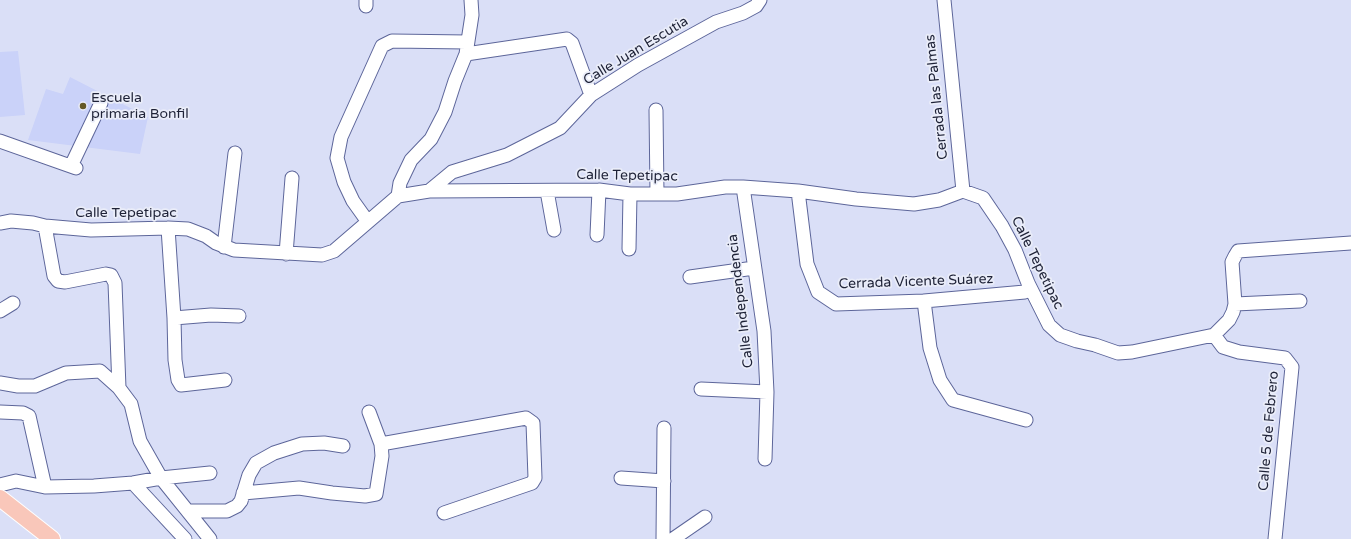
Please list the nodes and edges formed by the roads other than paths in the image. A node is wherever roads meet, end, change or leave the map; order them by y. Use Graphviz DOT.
graph roads {
  1 [pos="471,0"];
  2 [pos="760,0"];
  3 [pos="944,0"];
  4 [pos="467,48"];
  5 [pos="591,95"];
  6 [pos="101,103"];
  7 [pos="656,110"];
  8 [pos="0,141"];
  9 [pos="235,153"];
  10 [pos="292,178"];
  11 [pos="743,187"];
  12 [pos="599,190"];
  13 [pos="429,191"];
  14 [pos="547,191"];
  15 [pos="963,191"];
  16 [pos="798,192"];
  17 [pos="630,194"];
  18 [pos="656,194"];
  19 [pos="398,196"];
  20 [pos="368,222"];
  21 [pos="0,223"];
  22 [pos="45,226"];
  23 [pos="168,228"];
  24 [pos="554,230"];
  25 [pos="598,235"];
  26 [pos="1351,243"];
  27 [pos="224,246"];
  28 [pos="630,250"];
  29 [pos="286,254"];
  30 [pos="754,268"];
  31 [pos="690,277"];
  32 [pos="1025,292"];
  33 [pos="924,301"];
  34 [pos="1300,301"];
  35 [pos="13,303"];
  36 [pos="1235,304"];
  37 [pos="0,310"];
  38 [pos="239,316"];
  39 [pos="174,318"];
  40 [pos="1214,335"];
  41 [pos="224,380"];
  42 [pos="0,383"];
  43 [pos="119,388"];
  44 [pos="701,389"];
  45 [pos="766,392"];
  46 [pos="0,412"];
  47 [pos="369,412"];
  48 [pos="1026,420"];
  49 [pos="664,428"];
  50 [pos="381,444"];
  51 [pos="343,446"];
  52 [pos="765,459"];
  53 [pos="210,473"];
  54 [pos="161,478"];
  55 [pos="621,478"];
  56 [pos="664,481"];
  57 [pos="133,483"];
  58 [pos="0,485"];
  59 [pos="45,487"];
  60 [pos="243,492"];
  61 [pos="0,498"];
  62 [pos="189,511"];
  63 [pos="444,513"];
  64 [pos="705,517"];
  65 [pos="52,539"];
  66 [pos="185,539"];
  67 [pos="210,539"];
  68 [pos="663,539"];
  69 [pos="673,539"];
  70 [pos="1275,539"];
  1 -- 4 [label="street"];
  2 -- 5 [label="street, Calle Juan Escutia"];
  3 -- 15 [label="street, Cerrada las Palmas"];
  4 -- 5 [label="street"];
  4 -- 19 [label="street"];
  4 -- 20 [label="street"];
  5 -- 13 [label="street, Calle Juan Escutia"];
  6 -- 8 [label="street"];
  7 -- 18 [label="street"];
  9 -- 27 [label="street"];
  10 -- 29 [label="street"];
  11 -- 16 [label="street, Calle Tepetipac"];
  11 -- 18 [label="street, Calle Tepetipac"];
  11 -- 30 [label="street, Calle Independencia"];
  12 -- 14 [label="street, Calle Tepetipac"];
  12 -- 17 [label="street, Calle Tepetipac"];
  12 -- 25 [label="street"];
  13 -- 14 [label="street, Calle Tepetipac"];
  13 -- 19 [label="street, Calle Tepetipac"];
  14 -- 24 [label="street"];
  15 -- 16 [label="street, Calle Tepetipac"];
  15 -- 40 [label="street, Calle Tepetipac"];
  16 -- 33 [label="street, Cerrada Vicente Suárez"];
  17 -- 18 [label="street, Calle Tepetipac"];
  17 -- 28 [label="street"];
  19 -- 20 [label="street, Calle Tepetipac"];
  20 -- 29 [label="street, Calle Tepetipac"];
  21 -- 22 [label="street, Calle Tepetipac"];
  22 -- 23 [label="street, Calle Tepetipac"];
  22 -- 43 [label="street"];
  23 -- 27 [label="street, Calle Tepetipac"];
  23 -- 39 [label="street"];
  26 -- 36 [label="street"];
  27 -- 29 [label="street, Calle Tepetipac"];
  30 -- 31 [label="street"];
  30 -- 45 [label="street, Calle Independencia"];
  32 -- 33 [label="street, Cerrada Vicente Suárez"];
  33 -- 48 [label="street"];
  34 -- 36 [label="street"];
  35 -- 37 [label="street"];
  36 -- 40 [label="street"];
  38 -- 39 [label="street"];
  39 -- 41 [label="street"];
  40 -- 70 [label="street, Calle 5 de Febrero"];
  42 -- 43 [label="street"];
  43 -- 54 [label="street"];
  44 -- 45 [label="street"];
  45 -- 52 [label="street, Calle Independencia"];
  46 -- 59 [label="street"];
  47 -- 50 [label="street"];
  49 -- 56 [label="street"];
  50 -- 60 [label="street"];
  50 -- 63 [label="street"];
  51 -- 60 [label="street"];
  53 -- 54 [label="street"];
  54 -- 57 [label="street"];
  54 -- 62 [label="street"];
  55 -- 56 [label="street"];
  56 -- 68 [label="street"];
  57 -- 59 [label="street"];
  57 -- 66 [label="street"];
  58 -- 59 [label="street"];
  60 -- 62 [label="street"];
  61 -- 65 [label="main road"];
  62 -- 67 [label="street"];
  64 -- 69 [label="street"];
}
